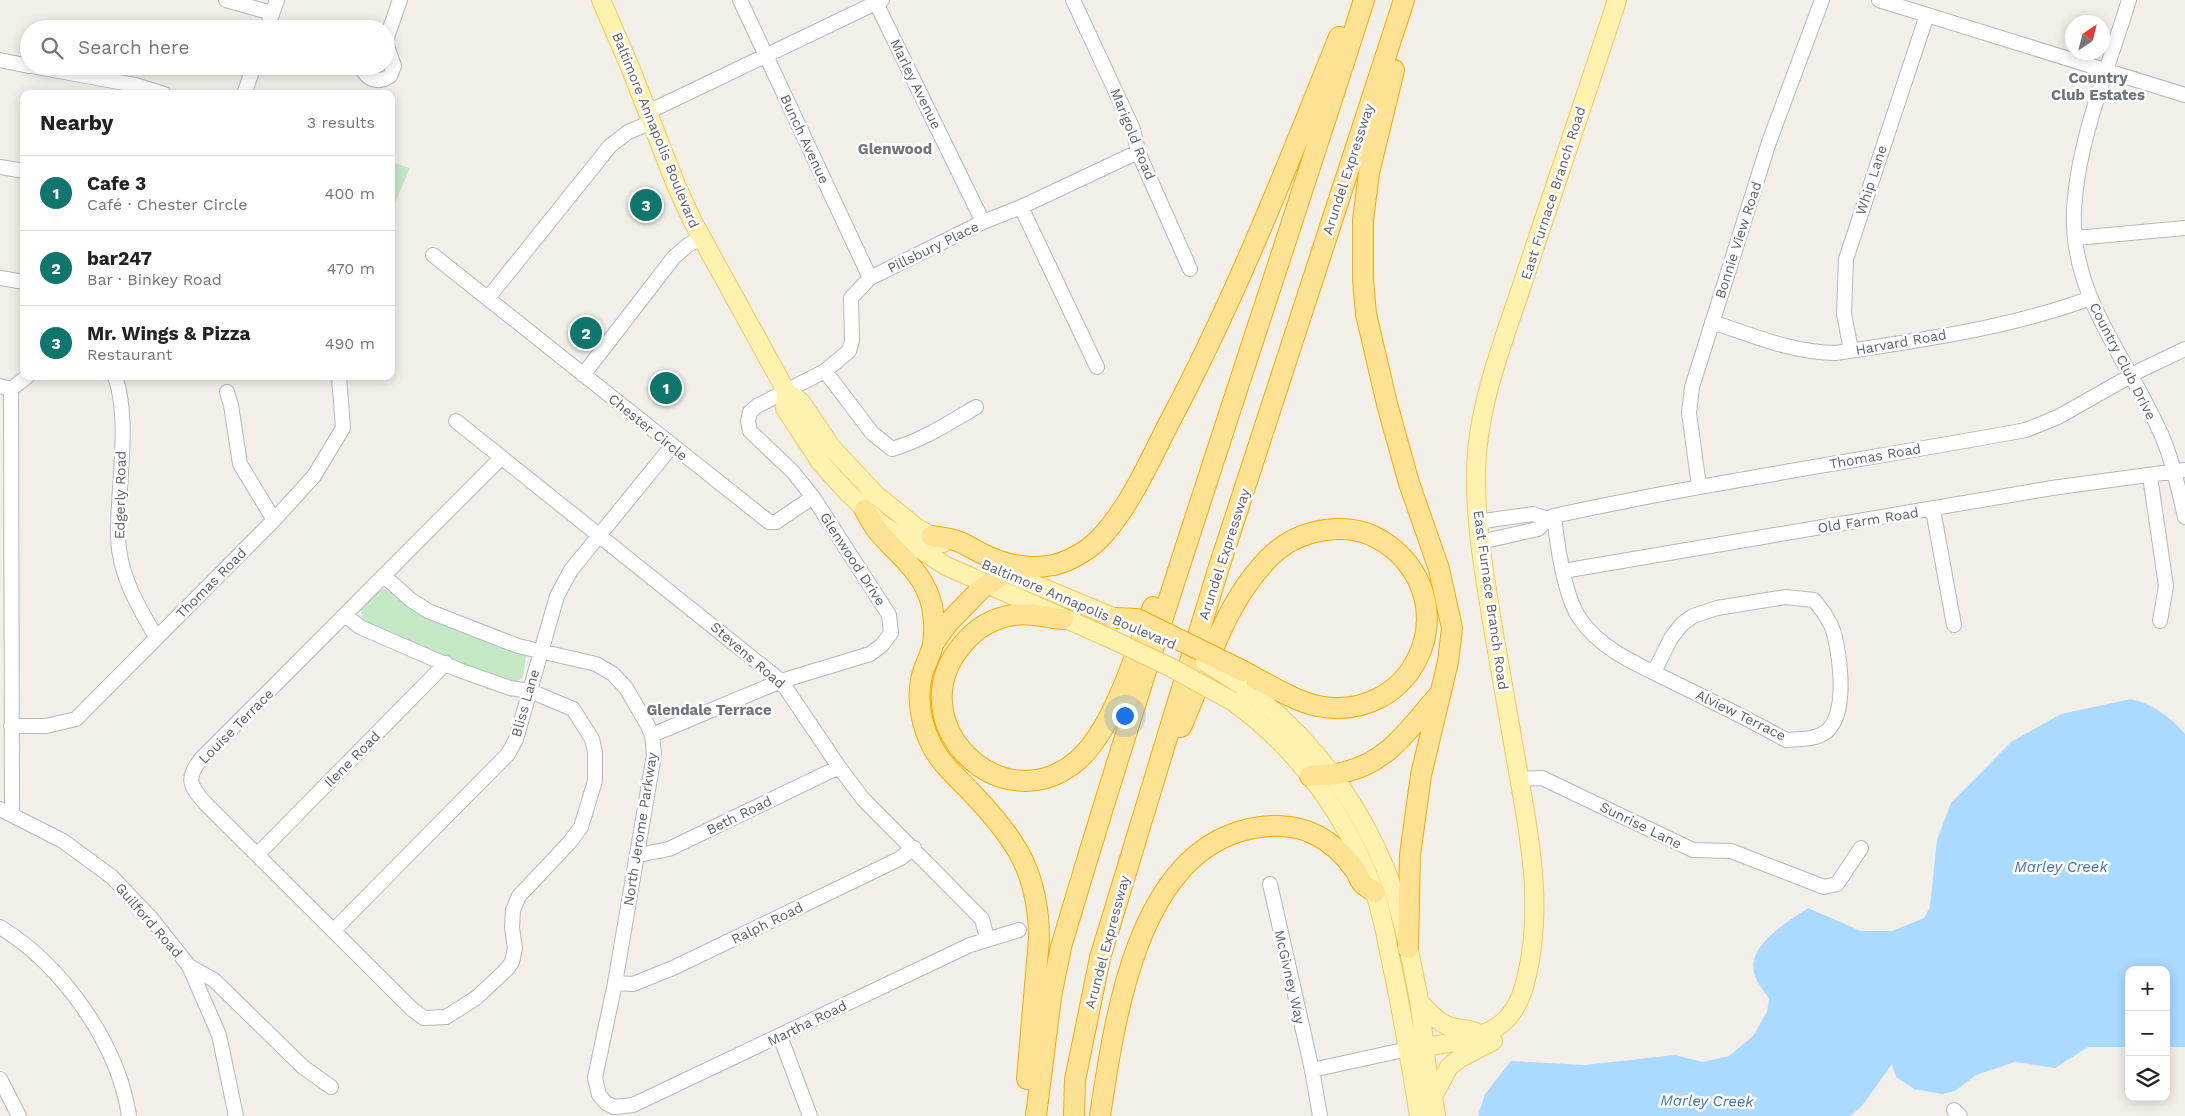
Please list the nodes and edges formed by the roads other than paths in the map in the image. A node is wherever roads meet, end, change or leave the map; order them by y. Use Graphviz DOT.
graph roads {
  1 [pos="226,0"];
  2 [pos="400,0"];
  3 [pos="601,0"];
  4 [pos="740,0"];
  5 [pos="880,0"];
  6 [pos="1073,0"];
  7 [pos="1358,0"];
  8 [pos="1364,0"];
  9 [pos="1404,0"];
  10 [pos="1410,0"];
  11 [pos="1618,0"];
  12 [pos="1822,0"];
  13 [pos="1879,0"];
  14 [pos="2129,0"];
  15 [pos="274,6"];
  16 [pos="1927,15"];
  17 [pos="270,20"];
  18 [pos="393,20"];
  19 [pos="766,56"];
  20 [pos="0,60"];
  21 [pos="20,64"];
  22 [pos="2108,70"];
  23 [pos="79,75"];
  24 [pos="251,75"];
  25 [pos="367,75"];
  26 [pos="390,75"];
  27 [pos="151,90"];
  28 [pos="245,90"];
  29 [pos="2185,95"];
  30 [pos="650,117"];
  31 [pos="1138,152"];
  32 [pos="0,168"];
  33 [pos="20,170"];
  34 [pos="1021,207"];
  35 [pos="983,222"];
  36 [pos="2185,228"];
  37 [pos="701,238"];
  38 [pos="2076,238"];
  39 [pos="434,255"];
  40 [pos="1190,269"];
  41 [pos="0,278"];
  42 [pos="870,278"];
  43 [pos="20,281"];
  44 [pos="488,298"];
  45 [pos="2090,298"];
  46 [pos="1712,322"];
  47 [pos="2185,349"];
  48 [pos="1851,350"];
  49 [pos="1097,367"];
  50 [pos="825,371"];
  51 [pos="583,375"];
  52 [pos="2130,376"];
  53 [pos="20,380"];
  54 [pos="116,380"];
  55 [pos="339,380"];
  56 [pos="5,388"];
  57 [pos="786,390"];
  58 [pos="227,392"];
  59 [pos="976,407"];
  60 [pos="456,421"];
  61 [pos="672,446"];
  62 [pos="501,458"];
  63 [pos="2179,471"];
  64 [pos="2150,476"];
  65 [pos="1699,486"];
  66 [pos="813,497"];
  67 [pos="865,510"];
  68 [pos="1933,510"];
  69 [pos="1551,517"];
  70 [pos="2185,517"];
  71 [pos="274,520"];
  72 [pos="1477,522"];
  73 [pos="932,536"];
  74 [pos="600,537"];
  75 [pos="1480,542"];
  76 [pos="1185,547"];
  77 [pos="1563,571"];
  78 [pos="1005,573"];
  79 [pos="384,576"];
  80 [pos="988,584"];
  81 [pos="346,615"];
  82 [pos="1063,618"];
  83 [pos="1115,618"];
  84 [pos="2160,621"];
  85 [pos="1954,625"];
  86 [pos="156,637"];
  87 [pos="933,644"];
  88 [pos="540,651"];
  89 [pos="446,664"];
  90 [pos="1654,672"];
  91 [pos="1241,677"];
  92 [pos="781,681"];
  93 [pos="530,691"];
  94 [pos="1441,693"];
  95 [pos="11,726"];
  96 [pos="652,735"];
  97 [pos="1159,760"];
  98 [pos="839,768"];
  99 [pos="1331,773"];
  100 [pos="1310,776"];
  101 [pos="1519,779"];
  102 [pos="6,812"];
  103 [pos="914,848"];
  104 [pos="1861,848"];
  105 [pos="258,854"];
  106 [pos="638,855"];
  107 [pos="1270,884"];
  108 [pos="1374,892"];
  109 [pos="0,927"];
  110 [pos="334,930"];
  111 [pos="1019,930"];
  112 [pos="987,938"];
  113 [pos="1408,948"];
  114 [pos="189,966"];
  115 [pos="615,983"];
  116 [pos="1419,1002"];
  117 [pos="1510,1017"];
  118 [pos="780,1036"];
  119 [pos="1482,1036"];
  120 [pos="1416,1048"];
  121 [pos="1312,1070"];
  122 [pos="0,1079"];
  123 [pos="331,1087"];
  124 [pos="599,1095"];
  125 [pos="1433,1096"];
  126 [pos="19,1116"];
  127 [pos="129,1116"];
  128 [pos="236,1116"];
  129 [pos="810,1116"];
  130 [pos="1024,1116"];
  131 [pos="1036,1116"];
  132 [pos="1074,1116"];
  133 [pos="1100,1116"];
  134 [pos="1320,1116"];
  135 [pos="1419,1116"];
  136 [pos="1436,1116"];
  1 -- 15 [label="street"];
  2 -- 18 [label="street"];
  3 -- 30 [label="main road, Baltimore Annapolis Boulevard"];
  4 -- 19 [label="street, Bunch Avenue"];
  5 -- 19 [label="street"];
  5 -- 35 [label="street, Marley Avenue"];
  6 -- 31 [label="street, Marigold Road"];
  7 -- 73 [label="highway"];
  8 -- 76 [label="highway"];
  9 -- 97 [label="highway, Arundel Expressway"];
  10 -- 94 [label="highway"];
  11 -- 72 [label="main road, East Furnace Branch Road"];
  12 -- 46 [label="street, Bonnie View Road"];
  13 -- 16 [label="street"];
  14 -- 22 [label="street, Country Club Drive"];
  15 -- 17 [label="street"];
  16 -- 22 [label="street"];
  16 -- 48 [label="street, Whip Lane"];
  19 -- 30 [label="street"];
  19 -- 42 [label="street, Bunch Avenue"];
  20 -- 21 [label="street"];
  22 -- 29 [label="street"];
  22 -- 38 [label="street, Country Club Drive"];
  23 -- 27 [label="street"];
  24 -- 28 [label="street"];
  25 -- 26 [label="street"];
  30 -- 37 [label="main road, Baltimore Annapolis Boulevard"];
  30 -- 44 [label="street"];
  31 -- 34 [label="street, Pillsbury Place"];
  31 -- 40 [label="street, Marigold Road"];
  32 -- 33 [label="street"];
  34 -- 35 [label="street, Pillsbury Place"];
  34 -- 49 [label="street"];
  35 -- 42 [label="street, Pillsbury Place"];
  36 -- 38 [label="street"];
  37 -- 51 [label="street"];
  37 -- 57 [label="main road, Baltimore Annapolis Boulevard"];
  38 -- 45 [label="street, Country Club Drive"];
  39 -- 44 [label="street, Chester Circle"];
  41 -- 43 [label="street"];
  42 -- 50 [label="street, Pillsbury Place"];
  44 -- 51 [label="street, Chester Circle"];
  45 -- 48 [label="street, Harvard Road"];
  45 -- 52 [label="street, Country Club Drive"];
  46 -- 48 [label="street, Harvard Road"];
  46 -- 65 [label="street, Bonnie View Road"];
  47 -- 52 [label="street, Thomas Road"];
  50 -- 57 [label="street, Pillsbury Place"];
  50 -- 59 [label="street"];
  51 -- 61 [label="street, Chester Circle"];
  52 -- 63 [label="street, Country Club Drive"];
  52 -- 65 [label="street, Thomas Road"];
  53 -- 56 [label="street"];
  54 -- 86 [label="street, Edgerly Road"];
  55 -- 71 [label="street, Thomas Road"];
  56 -- 95 [label="street"];
  57 -- 66 [label="street, Glenwood Drive"];
  57 -- 67 [label="main road, Baltimore Annapolis Boulevard"];
  57 -- 73 [label="main road, Baltimore Annapolis Boulevard"];
  58 -- 71 [label="street"];
  60 -- 62 [label="street, Stevens Road"];
  61 -- 66 [label="street, Chester Circle"];
  61 -- 74 [label="street, Bliss Lane"];
  62 -- 74 [label="street, Stevens Road"];
  62 -- 79 [label="street, Louise Terrace"];
  63 -- 64 [label="street, Old Farm Road"];
  63 -- 70 [label="street, Country Club Drive"];
  64 -- 68 [label="street, Old Farm Road"];
  64 -- 84 [label="street"];
  65 -- 69 [label="street, Thomas Road"];
  66 -- 92 [label="street, Glenwood Drive"];
  67 -- 80 [label="main road, Baltimore Annapolis Boulevard"];
  67 -- 87 [label="highway"];
  68 -- 77 [label="street, Old Farm Road"];
  68 -- 85 [label="street"];
  69 -- 72 [label="street, Thomas Road"];
  69 -- 75 [label="street, Thomas Road"];
  69 -- 77 [label="street, Alview Terrace"];
  71 -- 86 [label="street, Thomas Road"];
  72 -- 75 [label="main road, East Furnace Branch Road"];
  73 -- 78 [label="main road, Baltimore Annapolis Boulevard"];
  74 -- 88 [label="street, Bliss Lane"];
  74 -- 92 [label="street, Stevens Road"];
  75 -- 101 [label="main road, East Furnace Branch Road"];
  76 -- 82 [label="highway"];
  76 -- 131 [label="highway"];
  77 -- 90 [label="street, Alview Terrace"];
  78 -- 80 [label="highway"];
  78 -- 83 [label="main road, Baltimore Annapolis Boulevard"];
  79 -- 81 [label="street, Louise Terrace"];
  79 -- 88 [label="street, North Jerome Parkway"];
  80 -- 82 [label="main road, Baltimore Annapolis Boulevard"];
  80 -- 87 [label="highway"];
  81 -- 89 [label="street"];
  81 -- 105 [label="street, Louise Terrace"];
  82 -- 100 [label="main road, Baltimore Annapolis Boulevard, bridge"];
  83 -- 91 [label="highway, bridge"];
  86 -- 95 [label="street, Thomas Road"];
  87 -- 130 [label="highway"];
  88 -- 93 [label="street, Bliss Lane"];
  88 -- 96 [label="street, North Jerome Parkway"];
  89 -- 93 [label="street"];
  89 -- 105 [label="street, Ilene Road"];
  90 -- 90 [label="street, Alview Terrace"];
  91 -- 97 [label="highway"];
  91 -- 99 [label="main road, Baltimore Annapolis Boulevard"];
  92 -- 96 [label="street, Glenwood Drive"];
  92 -- 98 [label="street, Stevens Road"];
  93 -- 110 [label="street, Bliss Lane"];
  93 -- 110 [label="street, Louise Terrace"];
  94 -- 99 [label="highway"];
  94 -- 113 [label="highway"];
  95 -- 102 [label="street"];
  96 -- 106 [label="street, North Jerome Parkway"];
  97 -- 132 [label="highway, Arundel Expressway"];
  98 -- 103 [label="street, Stevens Road"];
  98 -- 106 [label="street, Beth Road"];
  99 -- 100 [label="highway"];
  99 -- 113 [label="main road, Baltimore Annapolis Boulevard"];
  100 -- 108 [label="main road, Baltimore Annapolis Boulevard"];
  101 -- 104 [label="street, Sunrise Lane"];
  101 -- 117 [label="main road, East Furnace Branch Road"];
  102 -- 114 [label="street, Guilford Road"];
  103 -- 112 [label="street, Stevens Road"];
  103 -- 115 [label="street, Ralph Road"];
  105 -- 110 [label="street, Louise Terrace"];
  106 -- 115 [label="street, North Jerome Parkway"];
  107 -- 121 [label="street, McGivney Way"];
  108 -- 120 [label="main road, Baltimore Annapolis Boulevard"];
  108 -- 133 [label="highway"];
  109 -- 127 [label="street"];
  111 -- 112 [label="street, Martha Road"];
  112 -- 118 [label="street, Martha Road"];
  113 -- 116 [label="main road, Baltimore Annapolis Boulevard"];
  114 -- 123 [label="street"];
  114 -- 128 [label="street, Guilford Road"];
  115 -- 124 [label="street, North Jerome Parkway"];
  116 -- 119 [label="main road"];
  116 -- 120 [label="main road, Baltimore Annapolis Boulevard"];
  117 -- 119 [label="main road, East Furnace Branch Road"];
  117 -- 125 [label="main road"];
  118 -- 124 [label="street, Martha Road"];
  118 -- 129 [label="street"];
  119 -- 120 [label="main road, East Furnace Branch Road"];
  120 -- 121 [label="street"];
  120 -- 125 [label="main road, Baltimore Annapolis Boulevard"];
  120 -- 135 [label="main road, Baltimore Annapolis Boulevard"];
  121 -- 134 [label="street, McGivney Way"];
  122 -- 126 [label="street"];
  125 -- 136 [label="main road, Baltimore Annapolis Boulevard"];
}
